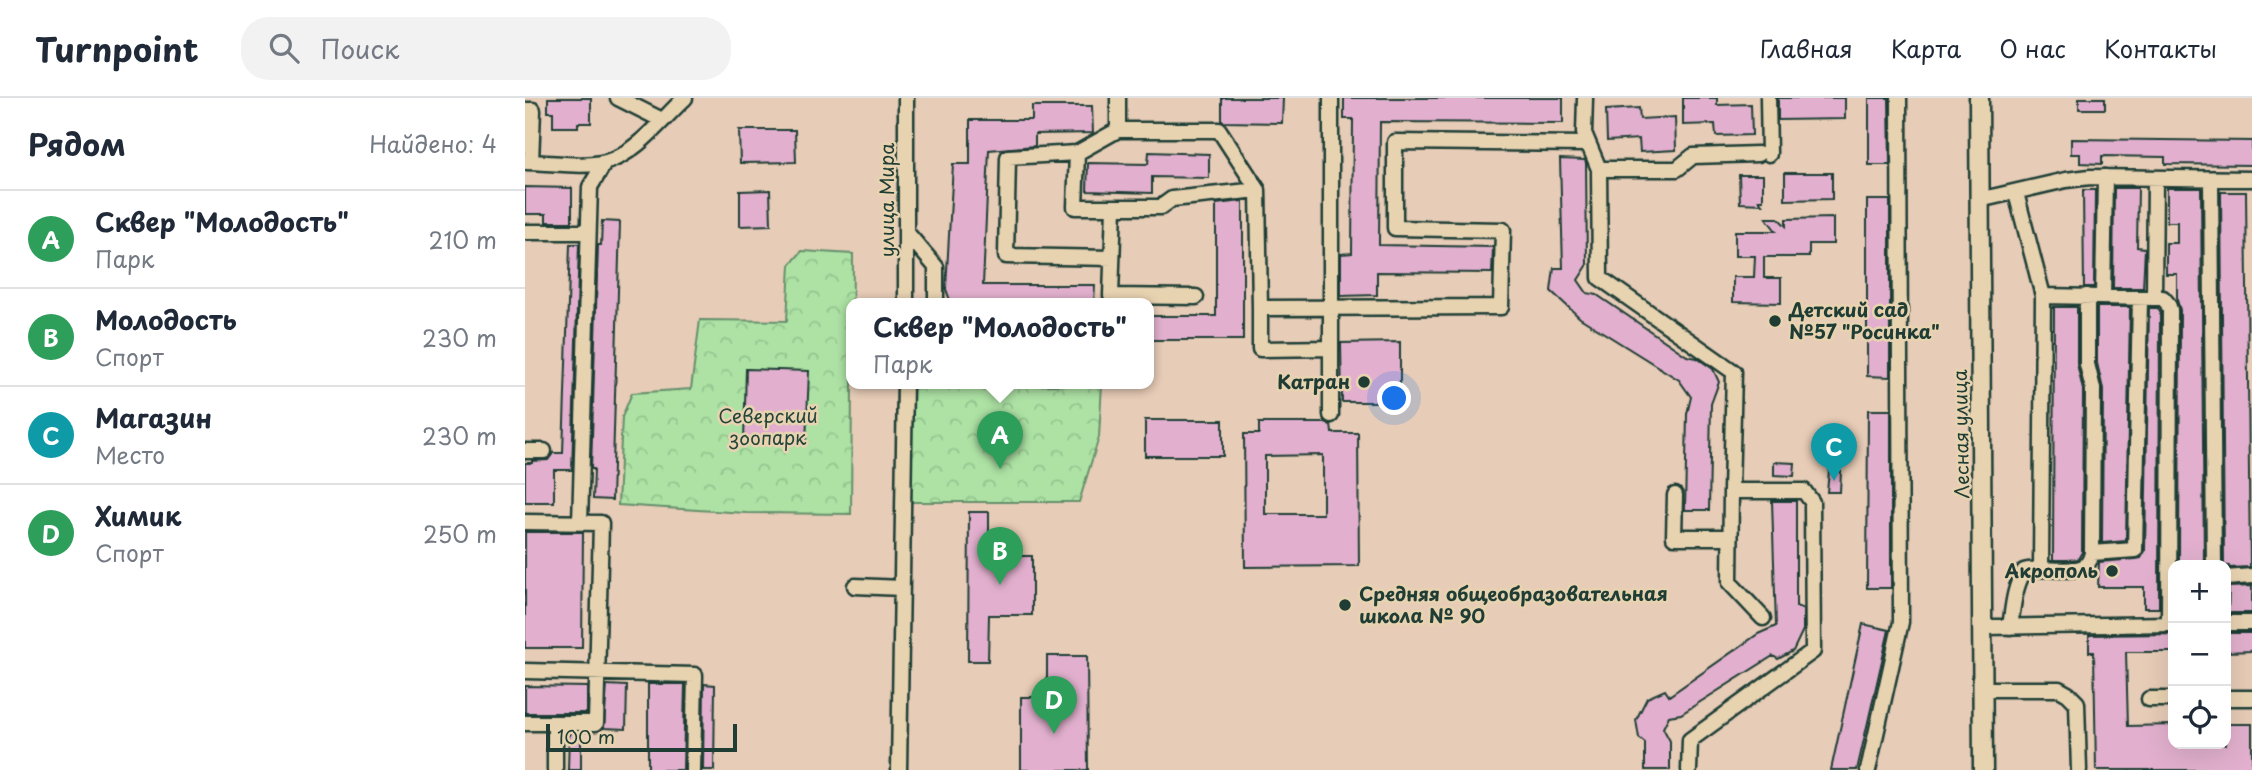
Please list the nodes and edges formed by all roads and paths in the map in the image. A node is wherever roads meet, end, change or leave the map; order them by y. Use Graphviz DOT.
graph roads {
  1 [pos="618,98"];
  2 [pos="685,98"];
  3 [pos="906,98"];
  4 [pos="1118,98"];
  5 [pos="1331,98"];
  6 [pos="1585,98"];
  7 [pos="1768,98"];
  8 [pos="1899,98"];
  9 [pos="1979,98"];
  10 [pos="525,110"];
  11 [pos="662,120"];
  12 [pos="1118,130"];
  13 [pos="1587,144"];
  14 [pos="1077,153"];
  15 [pos="528,162"];
  16 [pos="605,162"];
  17 [pos="566,164"];
  18 [pos="1599,169"];
  19 [pos="2105,177"];
  20 [pos="2155,178"];
  21 [pos="2211,179"];
  22 [pos="2252,179"];
  23 [pos="590,187"];
  24 [pos="1258,190"];
  25 [pos="2016,193"];
  26 [pos="1979,200"];
  27 [pos="1114,208"];
  28 [pos="525,232"];
  29 [pos="587,232"];
  30 [pos="907,233"];
  31 [pos="1112,258"];
  32 [pos="2043,296"];
  33 [pos="2087,296"];
  34 [pos="1196,297"];
  35 [pos="2103,297"];
  36 [pos="906,298"];
  37 [pos="936,298"];
  38 [pos="2147,298"];
  39 [pos="1259,307"];
  40 [pos="1331,307"];
  41 [pos="1331,348"];
  42 [pos="905,389"];
  43 [pos="1331,415"];
  44 [pos="525,451"];
  45 [pos="544,451"];
  46 [pos="1731,491"];
  47 [pos="1675,495"];
  48 [pos="525,522"];
  49 [pos="580,523"];
  50 [pos="1730,537"];
  51 [pos="2092,553"];
  52 [pos="2171,560"];
  53 [pos="2214,560"];
  54 [pos="2041,568"];
  55 [pos="2252,576"];
  56 [pos="2231,578"];
  57 [pos="855,586"];
  58 [pos="902,588"];
  59 [pos="1763,618"];
  60 [pos="2168,623"];
  61 [pos="2231,623"];
  62 [pos="2252,623"];
  63 [pos="1984,627"];
  64 [pos="2010,627"];
  65 [pos="525,671"];
  66 [pos="596,672"];
  67 [pos="1983,689"];
  68 [pos="2231,698"];
  69 [pos="2252,698"];
  70 [pos="2149,699"];
  71 [pos="2168,699"];
  72 [pos="525,723"];
  73 [pos="555,723"];
  74 [pos="555,770"];
  75 [pos="693,770"];
  76 [pos="899,770"];
  77 [pos="1689,770"];
  78 [pos="1868,770"];
  79 [pos="1983,770"];
  80 [pos="2079,770"];
  1 -- 11 [label="street"];
  2 -- 11 [label="street"];
  3 -- 30 [label="street, улица Мира"];
  4 -- 12 [label="street"];
  5 -- 40 [label="street"];
  6 -- 13 [label="street"];
  7 -- 18 [label="street"];
  8 -- 78 [label="street"];
  9 -- 26 [label="main road, Лесная улица"];
  10 -- 15 [label="street"];
  11 -- 16 [label="street"];
  12 -- 14 [label="street"];
  12 -- 24 [label="street"];
  13 -- 18 [label="street"];
  13 -- 40 [label="street"];
  14 -- 27 [label="street"];
  14 -- 31 [label="street"];
  15 -- 17 [label="street"];
  16 -- 17 [label="street"];
  16 -- 23 [label="street"];
  17 -- 23 [label="street"];
  18 -- 46 [label="street"];
  19 -- 20 [label="street"];
  19 -- 25 [label="street"];
  19 -- 35 [label="street"];
  20 -- 21 [label="street"];
  20 -- 38 [label="street"];
  21 -- 22 [label="street"];
  21 -- 53 [label="street"];
  23 -- 29 [label="street"];
  24 -- 27 [label="street"];
  24 -- 39 [label="street"];
  25 -- 26 [label="street"];
  25 -- 32 [label="street"];
  26 -- 63 [label="main road, Лесная улица"];
  27 -- 31 [label="street"];
  28 -- 29 [label="street"];
  29 -- 49 [label="street"];
  30 -- 36 [label="street, улица Мира"];
  30 -- 37 [label="street"];
  31 -- 34 [label="street"];
  32 -- 33 [label="street"];
  32 -- 54 [label="street"];
  33 -- 35 [label="street"];
  33 -- 51 [label="street"];
  35 -- 38 [label="street"];
  38 -- 51 [label="street"];
  38 -- 52 [label="street"];
  39 -- 40 [label="street"];
  39 -- 41 [label="street"];
  40 -- 41 [label="street"];
  41 -- 43 [label="street"];
  42 -- 58 [label="street"];
  44 -- 45 [label="street"];
  46 -- 50 [label="street"];
  46 -- 77 [label="street"];
  47 -- 50 [label="street"];
  48 -- 49 [label="street"];
  49 -- 66 [label="street"];
  50 -- 59 [label="street"];
  51 -- 54 [label="street"];
  54 -- 64 [label="street"];
  55 -- 56 [label="street"];
  57 -- 58 [label="street"];
  58 -- 76 [label="street"];
  60 -- 64 [label="street"];
  61 -- 62 [label="street"];
  63 -- 64 [label="street"];
  63 -- 67 [label="main road, Лесная улица"];
  65 -- 66 [label="street"];
  66 -- 73 [label="street"];
  66 -- 75 [label="street"];
  67 -- 79 [label="main road, Лесная улица"];
  67 -- 80 [label="street"];
  68 -- 69 [label="street"];
  70 -- 71 [label="street"];
  72 -- 73 [label="street"];
  73 -- 74 [label="street"];
}
